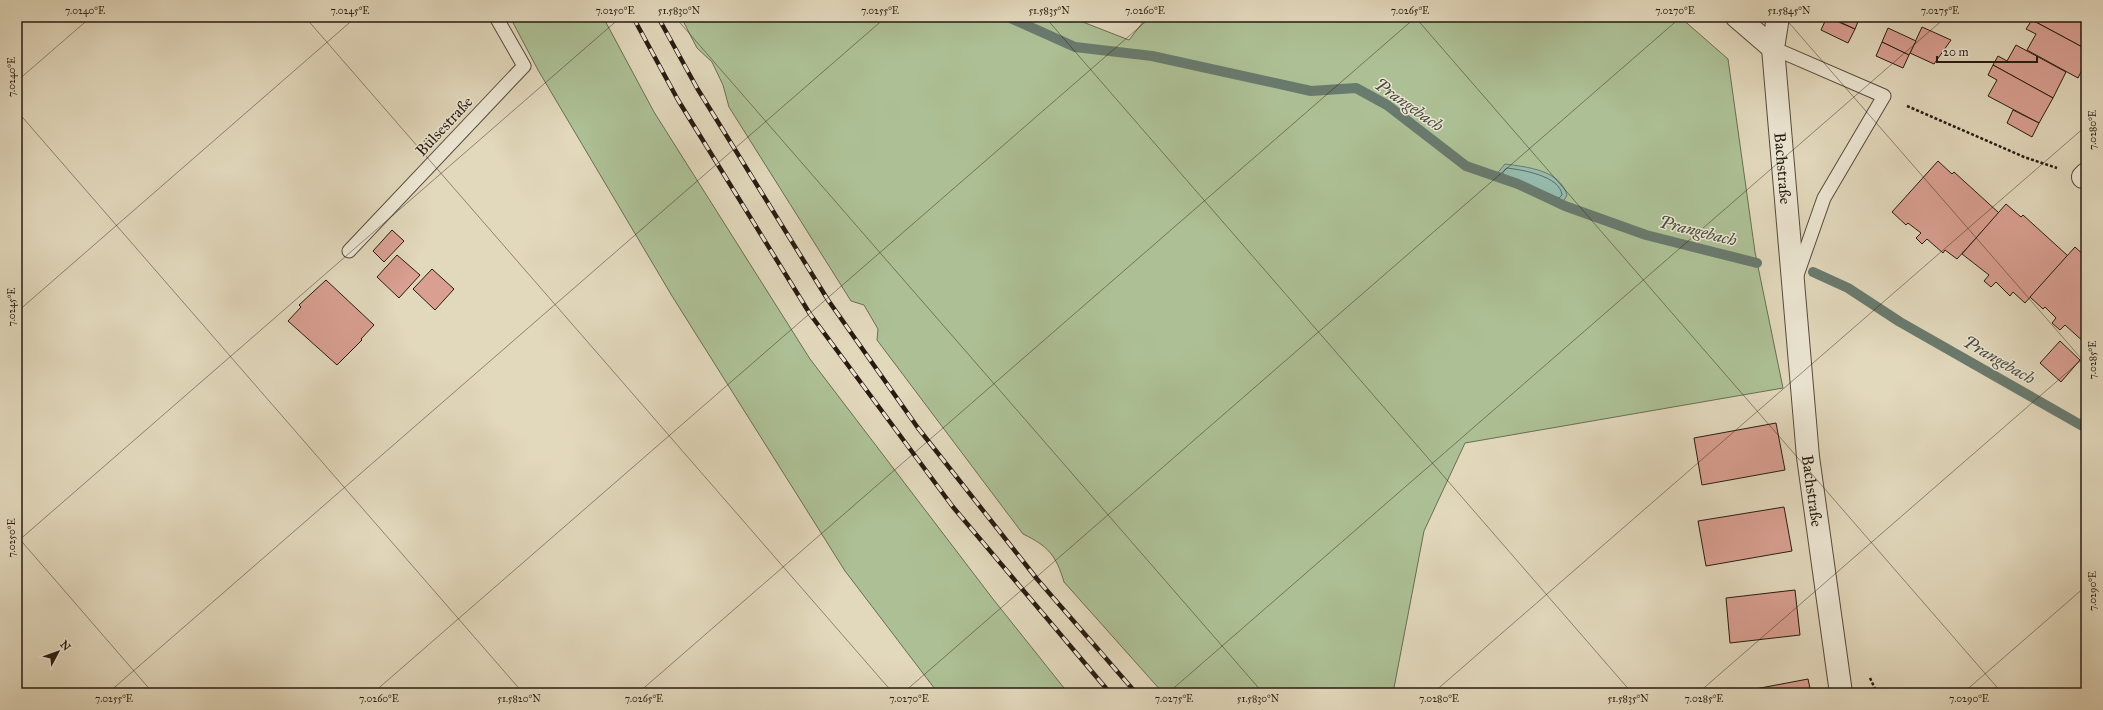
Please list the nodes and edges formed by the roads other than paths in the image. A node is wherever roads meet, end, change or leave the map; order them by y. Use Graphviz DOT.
graph roads {
  1 [pos="496,17"];
  2 [pos="1737,17"];
  3 [pos="1778,17"];
  4 [pos="1773,48"];
  5 [pos="349,251"];
  6 [pos="1792,288"];
  7 [pos="1841,693"];
  1 -- 5 [label="lane, Bülsestraße"];
  2 -- 4 [label="street"];
  3 -- 4 [label="street, Bachstraße"];
  4 -- 6 [label="street, Bachstraße"];
  4 -- 6 [label="lane, Bachstraße"];
  6 -- 7 [label="street, Bachstraße"];
}
